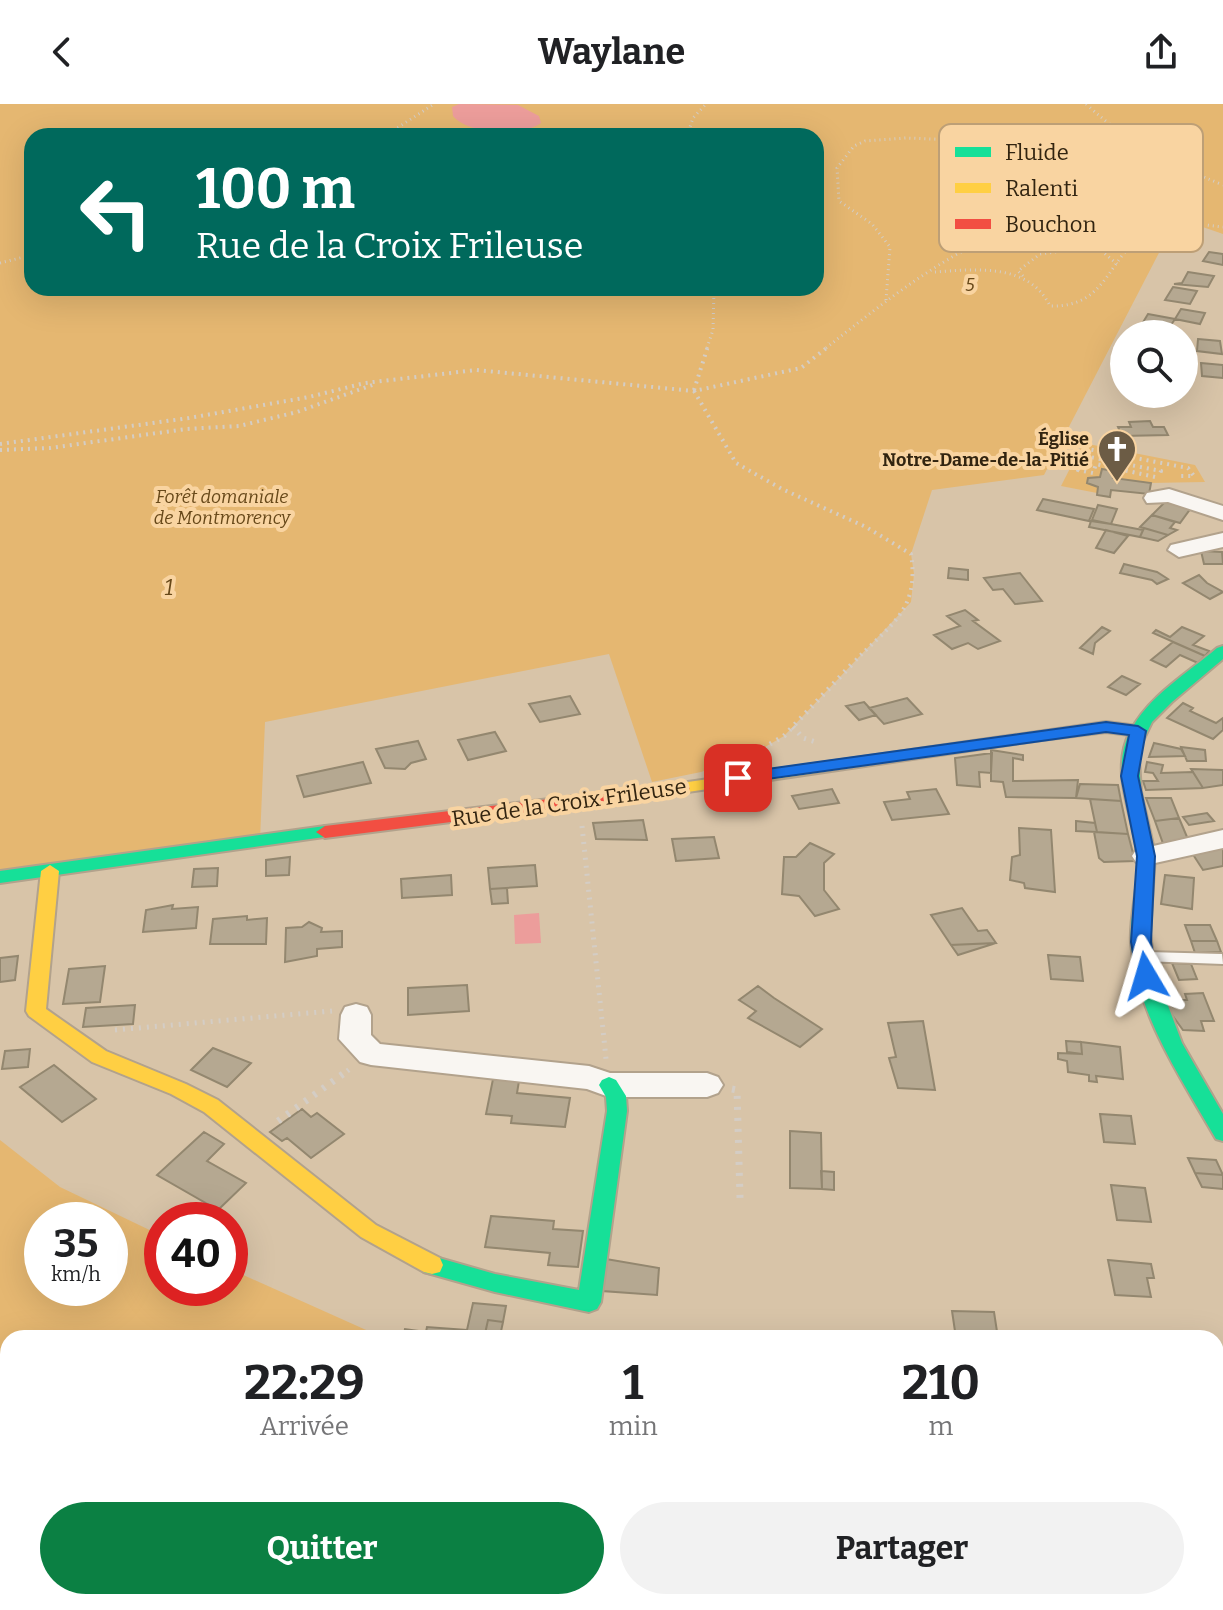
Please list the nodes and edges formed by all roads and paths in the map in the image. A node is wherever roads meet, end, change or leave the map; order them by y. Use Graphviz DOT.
graph roads {
  1 [pos="434,104"];
  2 [pos="706,104"];
  3 [pos="1086,104"];
  4 [pos="1108,124"];
  5 [pos="398,128"];
  6 [pos="690,128"];
  7 [pos="939,139"];
  8 [pos="1203,177"];
  9 [pos="1223,185"];
  10 [pos="1203,225"];
  11 [pos="1223,227"];
  12 [pos="966,252"];
  13 [pos="1055,252"];
  14 [pos="1103,252"];
  15 [pos="1127,252"];
  16 [pos="24,257"];
  17 [pos="0,263"];
  18 [pos="1117,264"];
  19 [pos="930,272"];
  20 [pos="1023,276"];
  21 [pos="714,296"];
  22 [pos="886,301"];
  23 [pos="388,379"];
  24 [pos="694,391"];
  25 [pos="0,448"];
  26 [pos="1103,452"];
  27 [pos="1085,456"];
  28 [pos="1099,458"];
  29 [pos="1149,461"];
  30 [pos="1096,465"];
  31 [pos="1125,466"];
  32 [pos="1146,468"];
  33 [pos="1161,488"];
  34 [pos="1223,513"];
  35 [pos="1223,540"];
  36 [pos="1179,550"];
  37 [pos="1223,651"];
  38 [pos="793,727"];
  39 [pos="1138,731"];
  40 [pos="580,803"];
  41 [pos="1223,839"];
  42 [pos="1146,856"];
  43 [pos="50,871"];
  44 [pos="0,877"];
  45 [pos="1143,957"];
  46 [pos="1222,959"];
  47 [pos="356,1015"];
  48 [pos="62,1034"];
  49 [pos="371,1054"];
  50 [pos="609,1085"];
  51 [pos="707,1085"];
  52 [pos="1223,1133"];
  53 [pos="253,1138"];
  54 [pos="740,1198"];
  1 -- 5 [label="path"];
  2 -- 6 [label="path"];
  3 -- 4 [label="path"];
  7 -- 22 [label="path"];
  8 -- 9 [label="path"];
  10 -- 11 [label="path"];
  12 -- 19 [label="path"];
  13 -- 20 [label="path"];
  14 -- 18 [label="path"];
  15 -- 18 [label="path"];
  16 -- 17 [label="path"];
  18 -- 20 [label="path"];
  19 -- 20 [label="path"];
  19 -- 22 [label="path"];
  21 -- 24 [label="path"];
  22 -- 24 [label="path"];
  23 -- 24 [label="path"];
  23 -- 25 [label="path"];
  23 -- 25 [label="path"];
  24 -- 38 [label="path"];
  26 -- 27 [label="path"];
  26 -- 28 [label="path"];
  26 -- 29 [label="path"];
  27 -- 28 [label="path"];
  27 -- 30 [label="path"];
  28 -- 30 [label="path"];
  28 -- 31 [label="path"];
  29 -- 32 [label="path"];
  29 -- 33 [label="path"];
  30 -- 31 [label="path"];
  31 -- 32 [label="path"];
  31 -- 33 [label="path"];
  32 -- 33 [label="path"];
  33 -- 34 [label="street"];
  35 -- 36 [label="street"];
  37 -- 39 [label="street"];
  39 -- 40 [label="street, Rue de la Croix Frileuse"];
  39 -- 42 [label="street"];
  40 -- 43 [label="street, Rue de la Croix Frileuse"];
  40 -- 50 [label="path"];
  41 -- 42 [label="street"];
  42 -- 45 [label="street"];
  43 -- 44 [label="street, Rue de la Croix Frileuse"];
  43 -- 48 [label="street"];
  45 -- 46 [label="lane"];
  45 -- 52 [label="street"];
  47 -- 48 [label="path"];
  47 -- 49 [label="street"];
  48 -- 53 [label="street"];
  49 -- 50 [label="street"];
  49 -- 53 [label="path"];
  50 -- 51 [label="street"];
  50 -- 53 [label="street"];
  51 -- 54 [label="path"];
}
